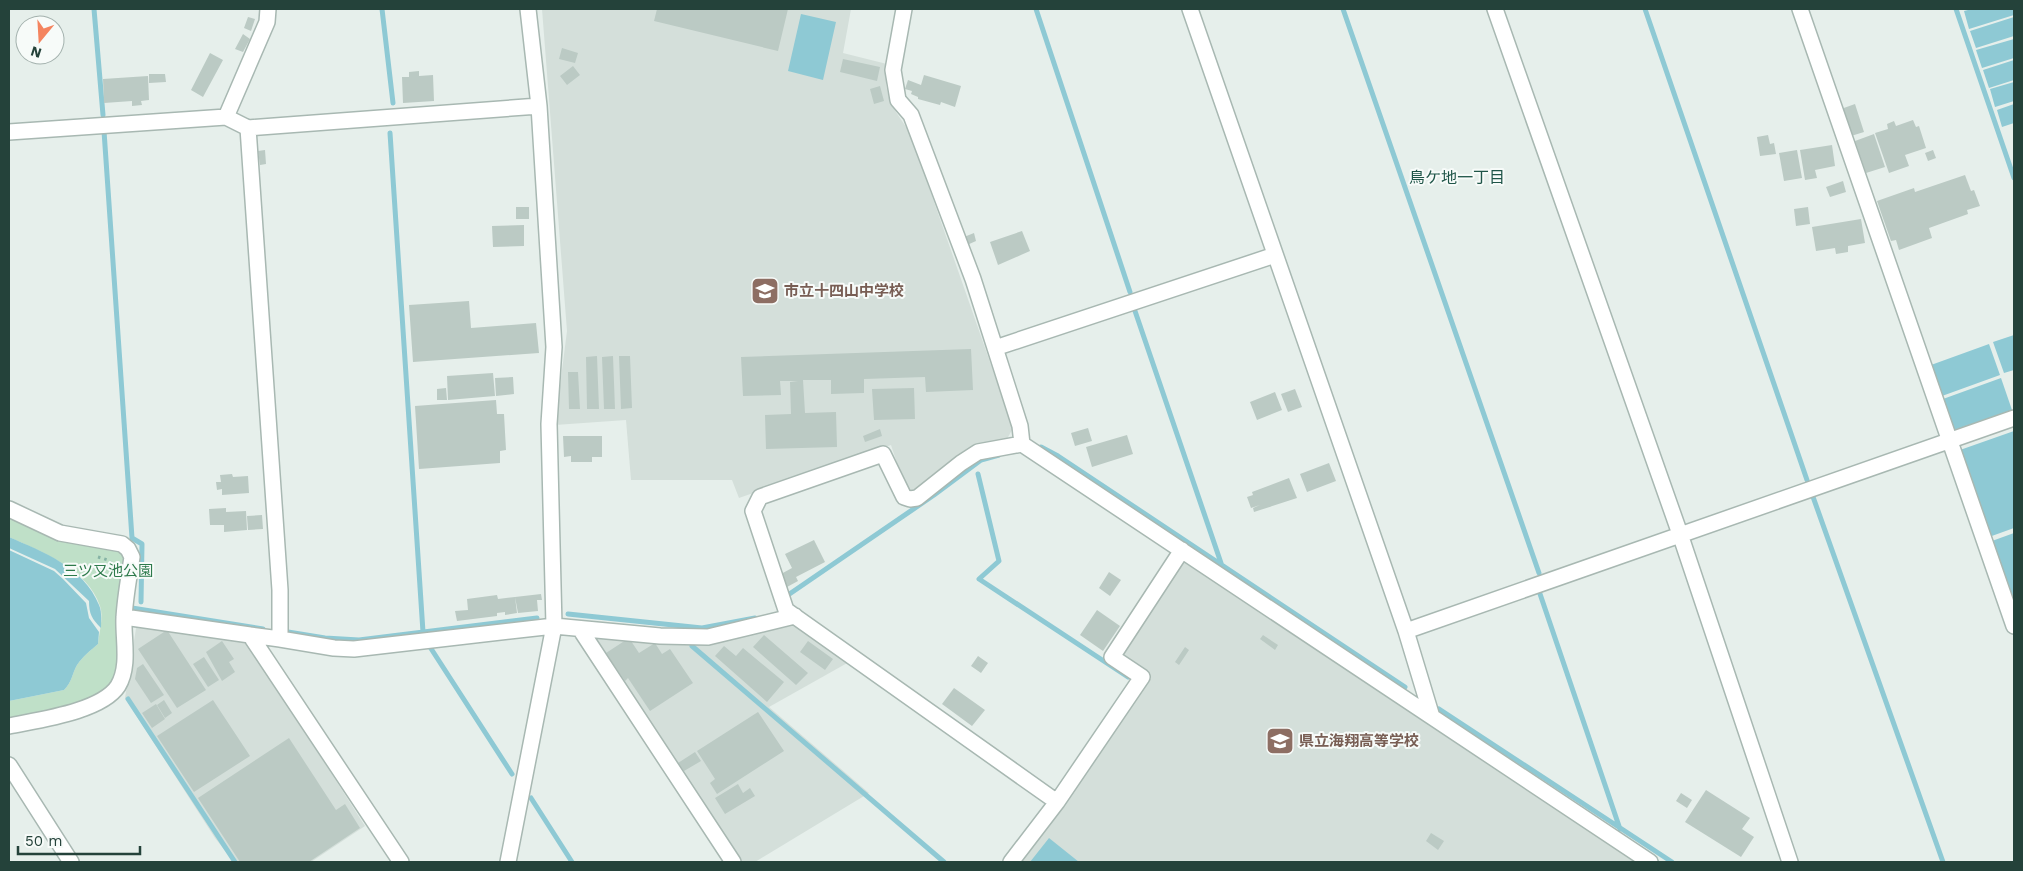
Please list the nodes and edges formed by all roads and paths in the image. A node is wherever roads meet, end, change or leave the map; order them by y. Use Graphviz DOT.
graph roads {
  1 [pos="268,9"];
  2 [pos="528,9"];
  3 [pos="904,9"];
  4 [pos="1190,9"];
  5 [pos="1495,9"];
  6 [pos="1800,9"];
  7 [pos="539,106"];
  8 [pos="226,117"];
  9 [pos="248,128"];
  10 [pos="9,132"];
  11 [pos="1275,255"];
  12 [pos="995,348"];
  13 [pos="2014,418"];
  14 [pos="1950,441"];
  15 [pos="1022,444"];
  16 [pos="9,509"];
  17 [pos="1680,534"];
  18 [pos="1182,550"];
  19 [pos="89,555"];
  20 [pos="118,572"];
  21 [pos="795,616"];
  22 [pos="124,617"];
  23 [pos="554,626"];
  24 [pos="2014,626"];
  25 [pos="580,629"];
  26 [pos="1406,631"];
  27 [pos="250,635"];
  28 [pos="280,639"];
  29 [pos="1432,717"];
  30 [pos="9,726"];
  31 [pos="9,765"];
  32 [pos="1057,802"];
  33 [pos="71,862"];
  34 [pos="401,862"];
  35 [pos="508,862"];
  36 [pos="733,862"];
  37 [pos="1011,862"];
  38 [pos="1650,862"];
  39 [pos="1790,862"];
  1 -- 8 [label="street"];
  2 -- 7 [label="street"];
  3 -- 12 [label="street"];
  4 -- 11 [label="street"];
  5 -- 17 [label="street"];
  6 -- 14 [label="street"];
  7 -- 9 [label="street"];
  7 -- 23 [label="street"];
  8 -- 9 [label="street"];
  8 -- 10 [label="street"];
  9 -- 28 [label="street"];
  11 -- 12 [label="street"];
  11 -- 26 [label="street"];
  12 -- 15 [label="street"];
  13 -- 14 [label="street"];
  14 -- 17 [label="street"];
  14 -- 24 [label="street"];
  15 -- 18 [label="street"];
  15 -- 21 [label="street"];
  16 -- 22 [label="street"];
  17 -- 26 [label="street"];
  17 -- 39 [label="street"];
  18 -- 29 [label="street"];
  18 -- 32 [label="street"];
  19 -- 20 [label="path"];
  21 -- 25 [label="street"];
  21 -- 32 [label="street"];
  22 -- 27 [label="street"];
  22 -- 30 [label="street"];
  23 -- 25 [label="street"];
  23 -- 28 [label="street"];
  23 -- 35 [label="street"];
  25 -- 36 [label="street"];
  26 -- 29 [label="street"];
  27 -- 28 [label="street"];
  27 -- 34 [label="street"];
  29 -- 38 [label="street"];
  31 -- 33 [label="street"];
  32 -- 37 [label="street"];
}
